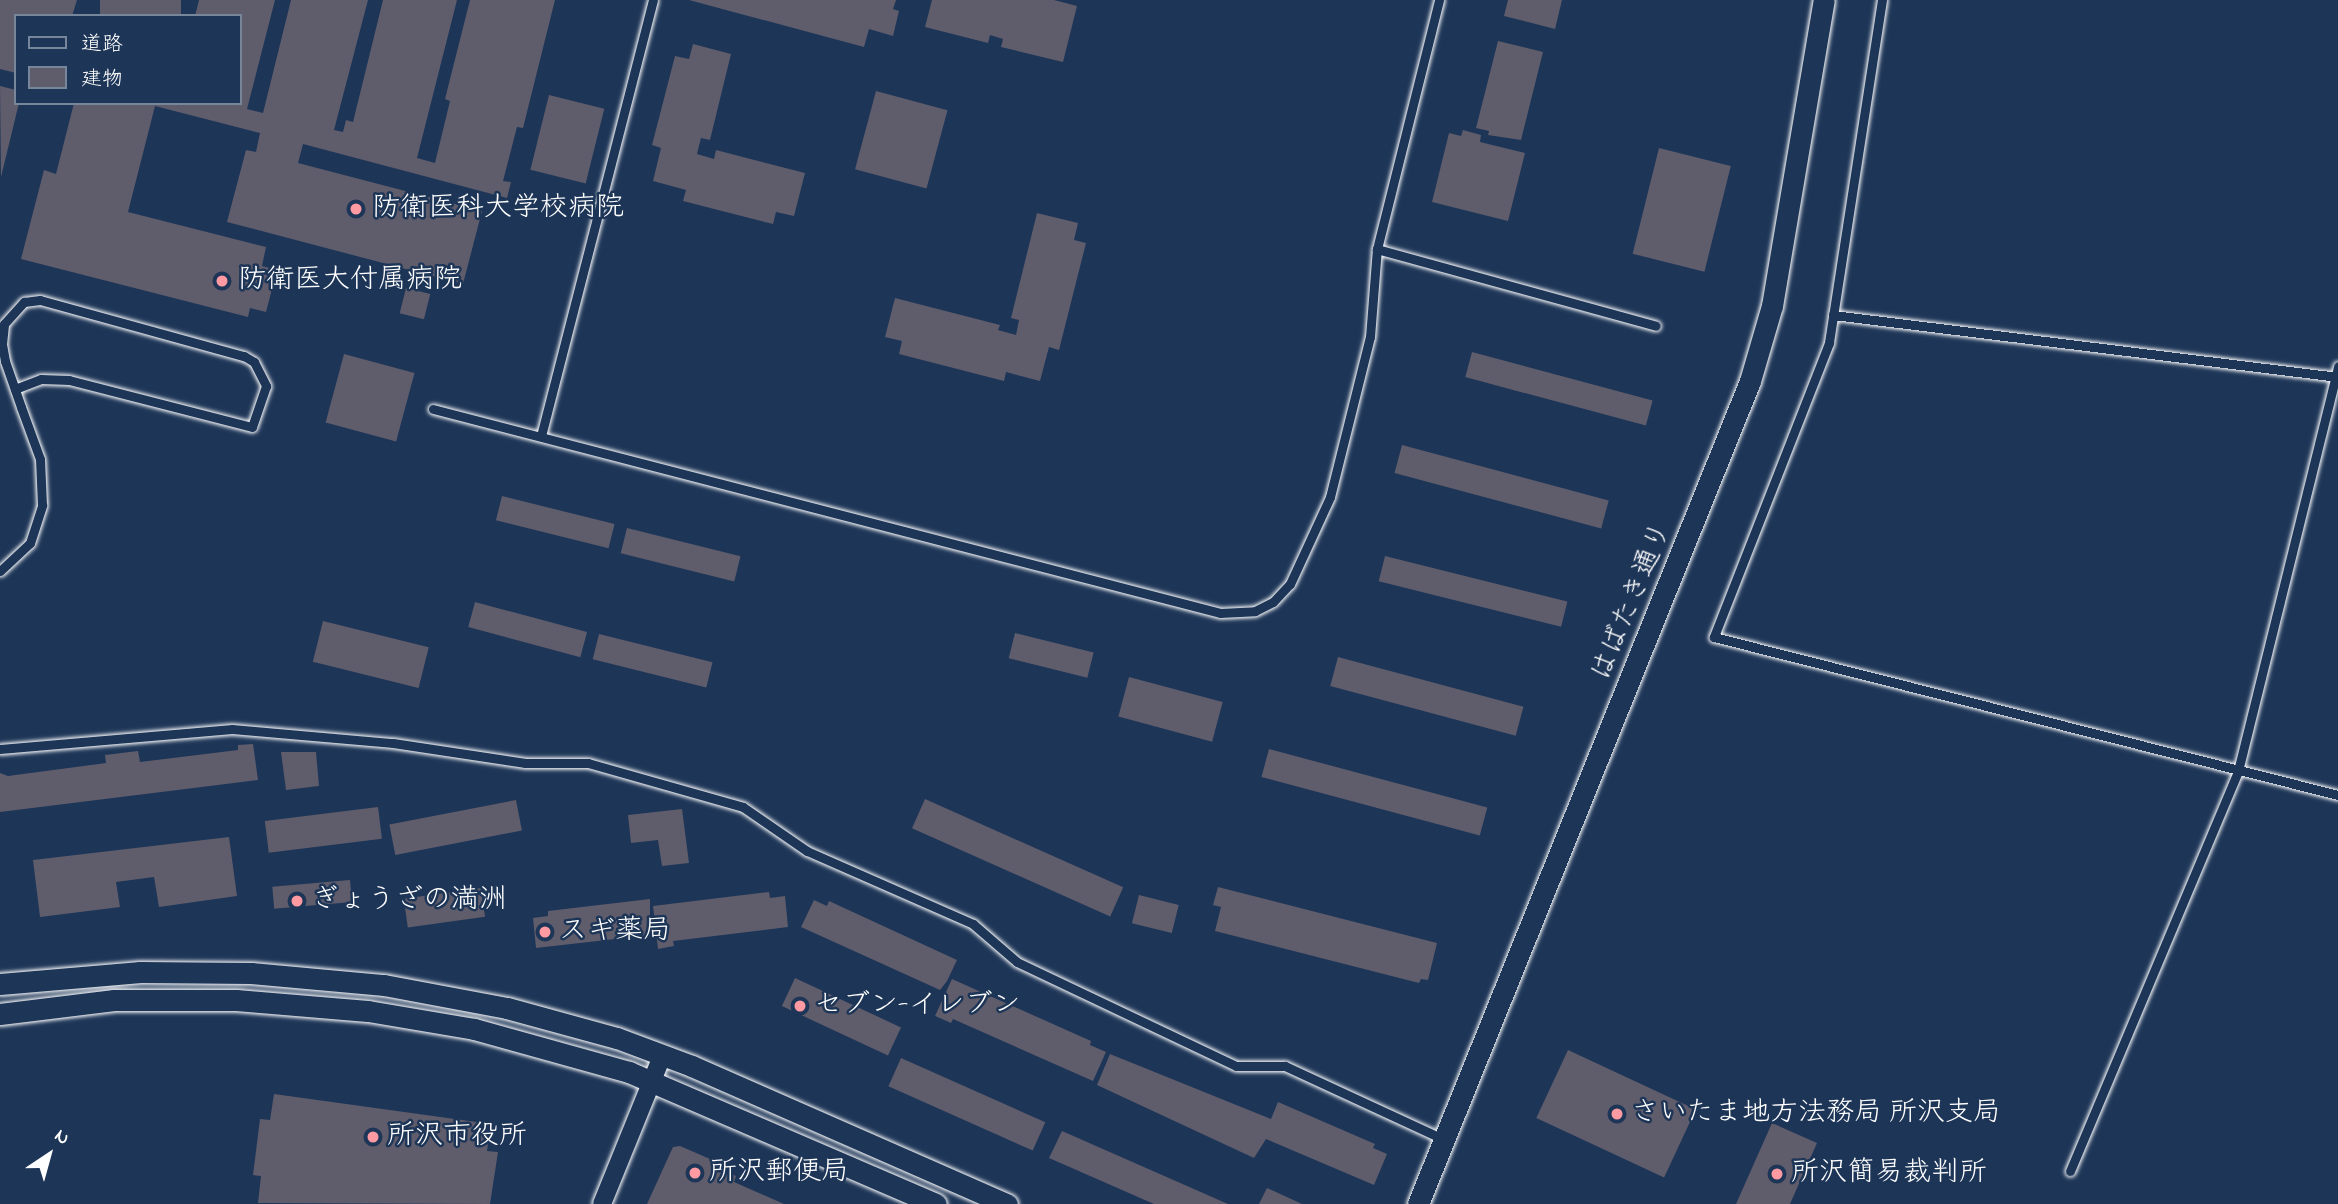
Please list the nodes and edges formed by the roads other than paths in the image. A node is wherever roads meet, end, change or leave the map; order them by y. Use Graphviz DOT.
graph roads {
  1 [pos="653,0"];
  2 [pos="1438,0"];
  3 [pos="1824,0"];
  4 [pos="1882,0"];
  5 [pos="1377,249"];
  6 [pos="1833,315"];
  7 [pos="1656,326"];
  8 [pos="2338,366"];
  9 [pos="2337,377"];
  10 [pos="15,389"];
  11 [pos="433,409"];
  12 [pos="541,436"];
  13 [pos="0,571"];
  14 [pos="0,749"];
  15 [pos="2238,771"];
  16 [pos="2338,795"];
  17 [pos="0,985"];
  18 [pos="0,1014"];
  19 [pos="662,1056"];
  20 [pos="655,1083"];
  21 [pos="1443,1139"];
  22 [pos="2070,1171"];
  23 [pos="602,1204"];
  24 [pos="936,1204"];
  25 [pos="1007,1204"];
  26 [pos="1418,1204"];
  1 -- 12 [label="lane"];
  2 -- 5 [label="lane"];
  3 -- 21 [label="street, はばたき通り"];
  4 -- 6 [label="lane"];
  5 -- 7 [label="lane"];
  5 -- 12 [label="lane"];
  6 -- 9 [label="lane"];
  6 -- 15 [label="lane"];
  8 -- 9 [label="lane"];
  9 -- 15 [label="lane"];
  10 -- 10 [label="lane"];
  10 -- 13 [label="lane"];
  11 -- 12 [label="lane"];
  14 -- 21 [label="lane"];
  15 -- 16 [label="lane"];
  15 -- 22 [label="lane"];
  17 -- 19 [label="street"];
  18 -- 20 [label="street"];
  19 -- 20 [label="street"];
  19 -- 25 [label="street"];
  20 -- 23 [label="street"];
  20 -- 24 [label="street"];
  21 -- 26 [label="street, はばたき通り"];
}
